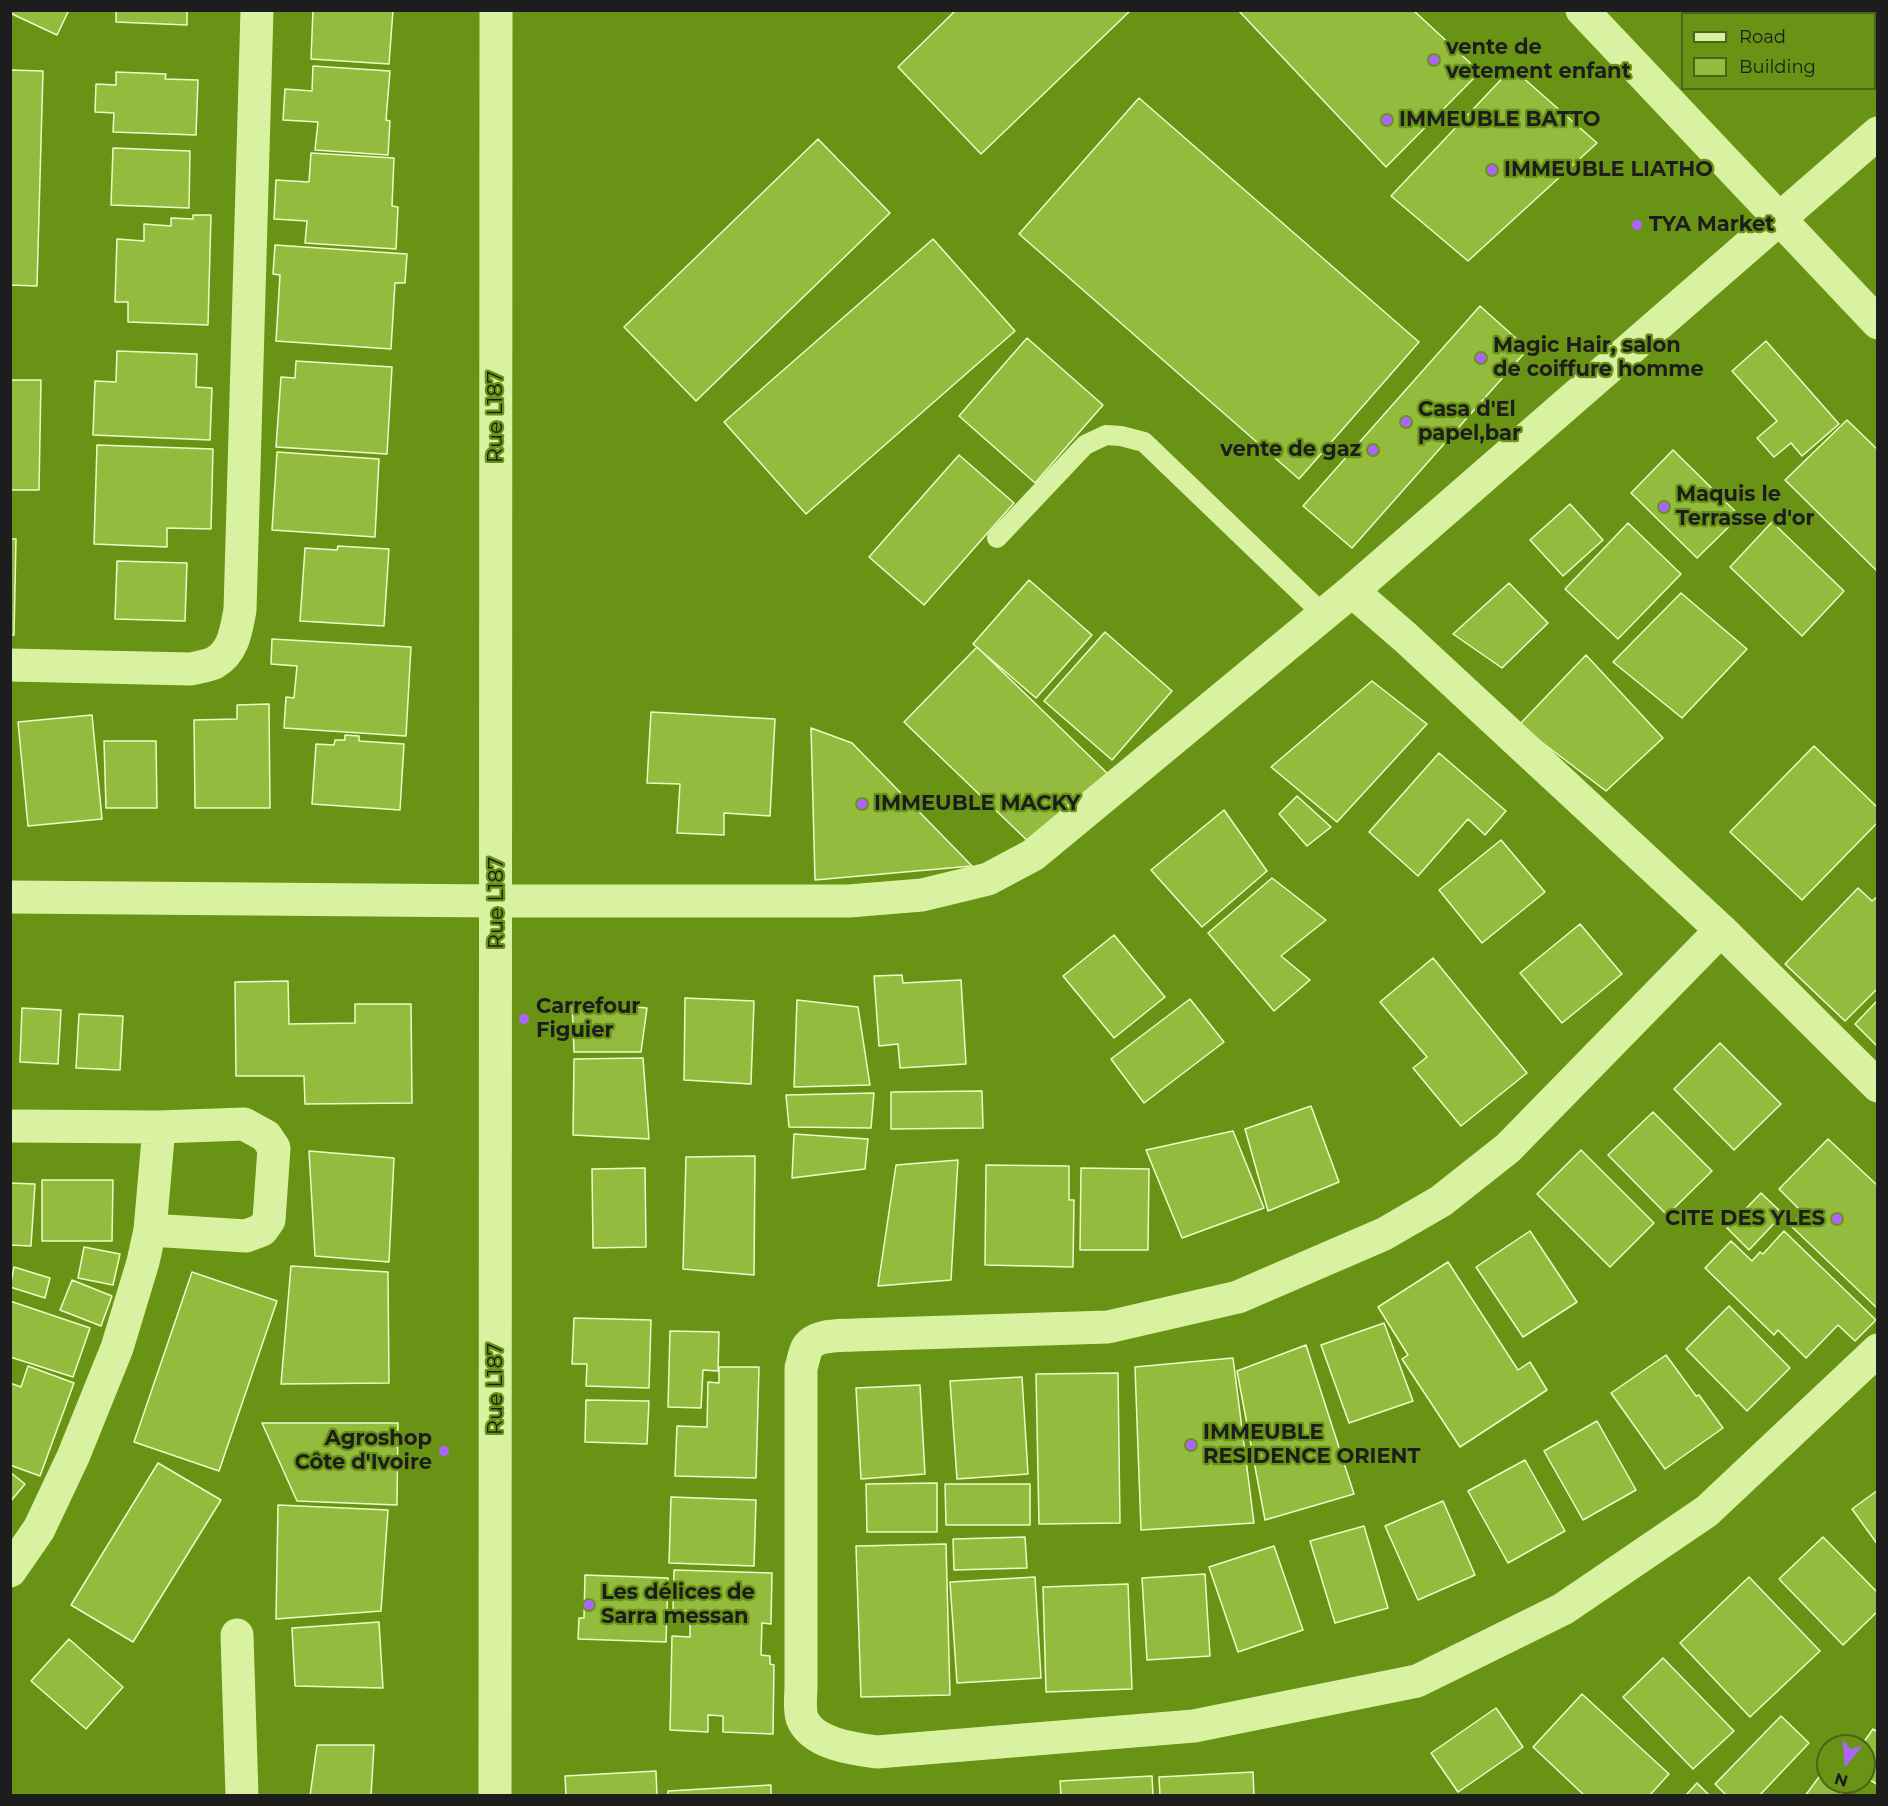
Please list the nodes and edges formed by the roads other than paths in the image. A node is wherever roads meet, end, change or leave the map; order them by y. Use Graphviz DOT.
graph roads {
  1 [pos="256,10"];
  2 [pos="496,10"];
  3 [pos="1582,10"];
  4 [pos="1878,133"];
  5 [pos="1778,220"];
  6 [pos="1878,323"];
  7 [pos="997,538"];
  8 [pos="1352,591"];
  9 [pos="1324,615"];
  10 [pos="10,665"];
  11 [pos="10,897"];
  12 [pos="497,901"];
  13 [pos="1720,930"];
  14 [pos="1878,1086"];
  15 [pos="10,1126"];
  16 [pos="159,1127"];
  17 [pos="150,1230"];
  18 [pos="1878,1350"];
  19 [pos="10,1571"];
  20 [pos="237,1635"];
  21 [pos="242,1796"];
  22 [pos="495,1796"];
  1 -- 10 [label="street"];
  2 -- 12 [label="street, Rue L187"];
  3 -- 5 [label="street"];
  4 -- 5 [label="street"];
  5 -- 6 [label="street"];
  5 -- 8 [label="street"];
  7 -- 9 [label="lane"];
  8 -- 9 [label="street"];
  8 -- 13 [label="street"];
  9 -- 12 [label="street"];
  11 -- 12 [label="street"];
  12 -- 22 [label="street, Rue L187"];
  13 -- 14 [label="street"];
  13 -- 18 [label="street"];
  15 -- 16 [label="street"];
  16 -- 17 [label="street"];
  16 -- 17 [label="street"];
  17 -- 19 [label="street"];
  20 -- 21 [label="street"];
}
